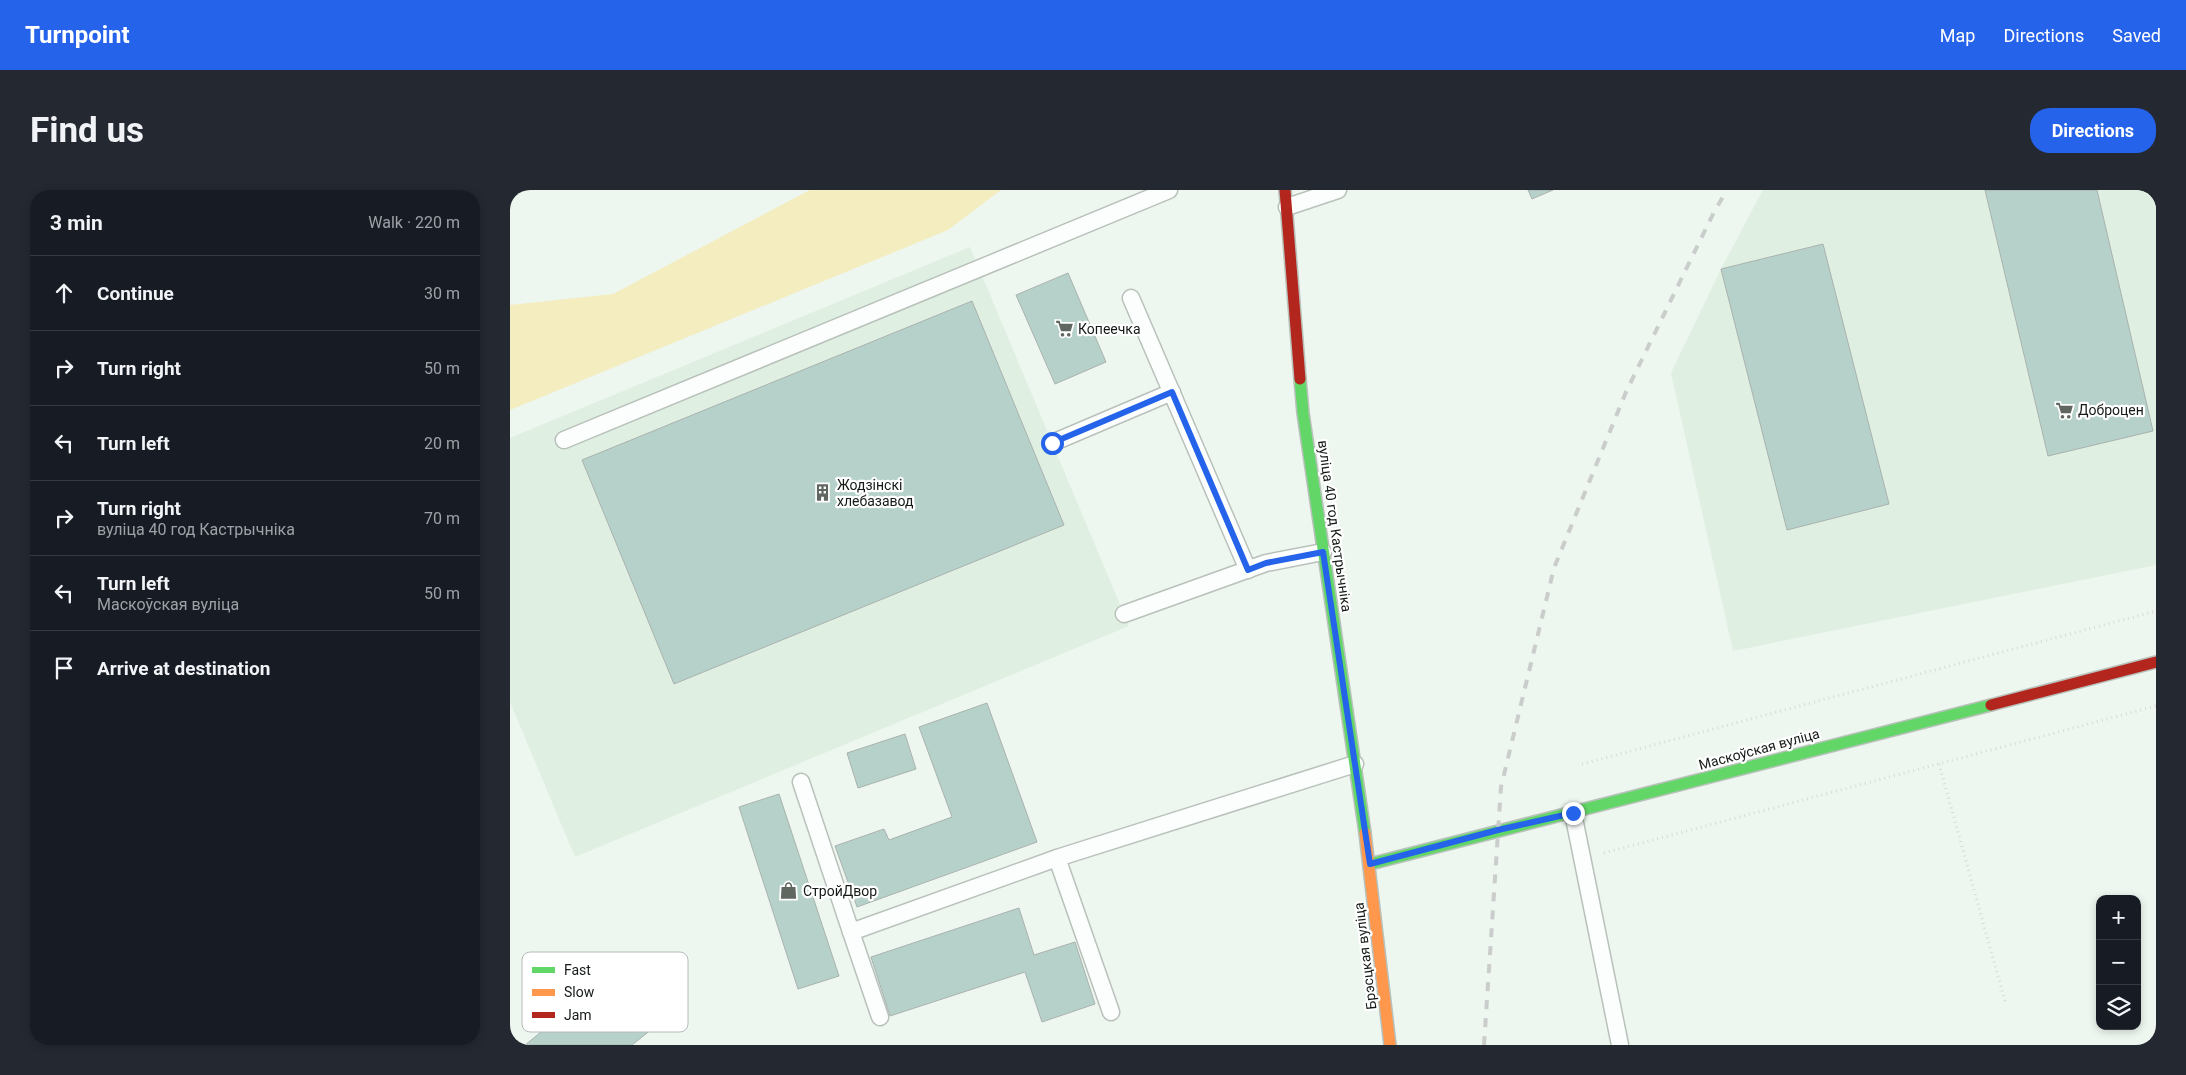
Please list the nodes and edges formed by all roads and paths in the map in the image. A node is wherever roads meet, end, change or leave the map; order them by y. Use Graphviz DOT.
graph roads {
  1 [pos="1169,190"];
  2 [pos="1286,190"];
  3 [pos="1338,190"];
  4 [pos="1287,207"];
  5 [pos="1131,298"];
  6 [pos="1172,392"];
  7 [pos="564,440"];
  8 [pos="1052,443"];
  9 [pos="1323,552"];
  10 [pos="1248,570"];
  11 [pos="2156,611"];
  12 [pos="1124,614"];
  13 [pos="2156,662"];
  14 [pos="2156,706"];
  15 [pos="1355,764"];
  16 [pos="1582,764"];
  17 [pos="1939,764"];
  18 [pos="801,782"];
  19 [pos="1573,813"];
  20 [pos="1601,854"];
  21 [pos="1057,858"];
  22 [pos="1370,864"];
  23 [pos="850,932"];
  24 [pos="2005,1001"];
  25 [pos="1111,1012"];
  26 [pos="880,1017"];
  27 [pos="1390,1045"];
  28 [pos="1620,1045"];
  1 -- 7 [label="lane"];
  2 -- 4 [label="main road, вуліца 40 год Кастрычніка"];
  3 -- 4 [label="lane"];
  4 -- 9 [label="main road, вуліца 40 год Кастрычніка"];
  5 -- 6 [label="lane"];
  6 -- 8 [label="lane"];
  6 -- 10 [label="lane"];
  9 -- 10 [label="lane"];
  9 -- 15 [label="main road, вуліца 40 год Кастрычніка"];
  10 -- 12 [label="lane"];
  11 -- 16 [label="path"];
  13 -- 19 [label="main road, Маскоўская вуліца"];
  14 -- 17 [label="path"];
  15 -- 21 [label="lane"];
  15 -- 22 [label="main road, вуліца 40 год Кастрычніка"];
  17 -- 20 [label="path"];
  17 -- 24 [label="path"];
  18 -- 23 [label="lane"];
  19 -- 22 [label="main road, Маскоўская вуліца"];
  19 -- 28 [label="lane"];
  21 -- 23 [label="lane"];
  21 -- 25 [label="lane"];
  22 -- 27 [label="main road, Брэсцкая вуліца"];
  23 -- 26 [label="lane"];
}
